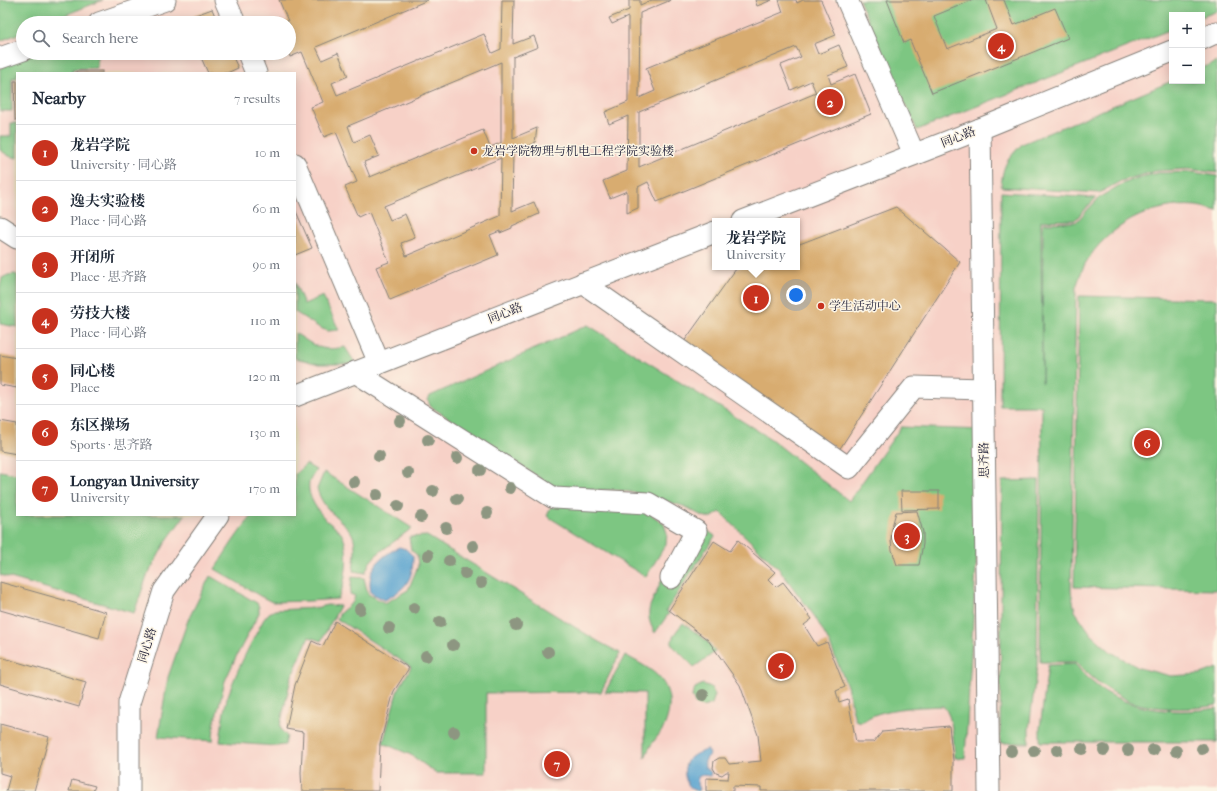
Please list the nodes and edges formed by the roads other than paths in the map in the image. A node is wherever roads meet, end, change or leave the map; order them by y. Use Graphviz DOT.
graph roads {
  1 [pos="165,0"];
  2 [pos="225,0"];
  3 [pos="847,0"];
  4 [pos="119,16"];
  5 [pos="232,16"];
  6 [pos="1217,32"];
  7 [pos="1205,38"];
  8 [pos="16,52"];
  9 [pos="1169,52"];
  10 [pos="0,58"];
  11 [pos="251,60"];
  12 [pos="256,72"];
  13 [pos="980,128"];
  14 [pos="914,154"];
  15 [pos="296,166"];
  16 [pos="751,218"];
  17 [pos="0,227"];
  18 [pos="712,233"];
  19 [pos="16,237"];
  20 [pos="583,283"];
  21 [pos="379,363"];
  22 [pos="355,372"];
  23 [pos="983,389"];
  24 [pos="296,396"];
  25 [pos="217,516"];
  26 [pos="671,578"];
  27 [pos="129,791"];
  28 [pos="989,791"];
  1 -- 4 [label="street"];
  2 -- 5 [label="street"];
  3 -- 14 [label="street"];
  6 -- 7 [label="street"];
  8 -- 10 [label="street"];
  9 -- 13 [label="street, 同心路"];
  11 -- 12 [label="street"];
  13 -- 14 [label="street, 同心路"];
  13 -- 23 [label="street, 思齐路"];
  14 -- 16 [label="street, 同心路"];
  15 -- 21 [label="street"];
  17 -- 19 [label="street"];
  18 -- 20 [label="street, 同心路"];
  20 -- 21 [label="street, 同心路"];
  20 -- 23 [label="street"];
  21 -- 22 [label="street, 同心路"];
  22 -- 24 [label="street, 同心路"];
  22 -- 26 [label="street"];
  23 -- 28 [label="street, 思齐路"];
  25 -- 27 [label="street, 同心路"];
}
